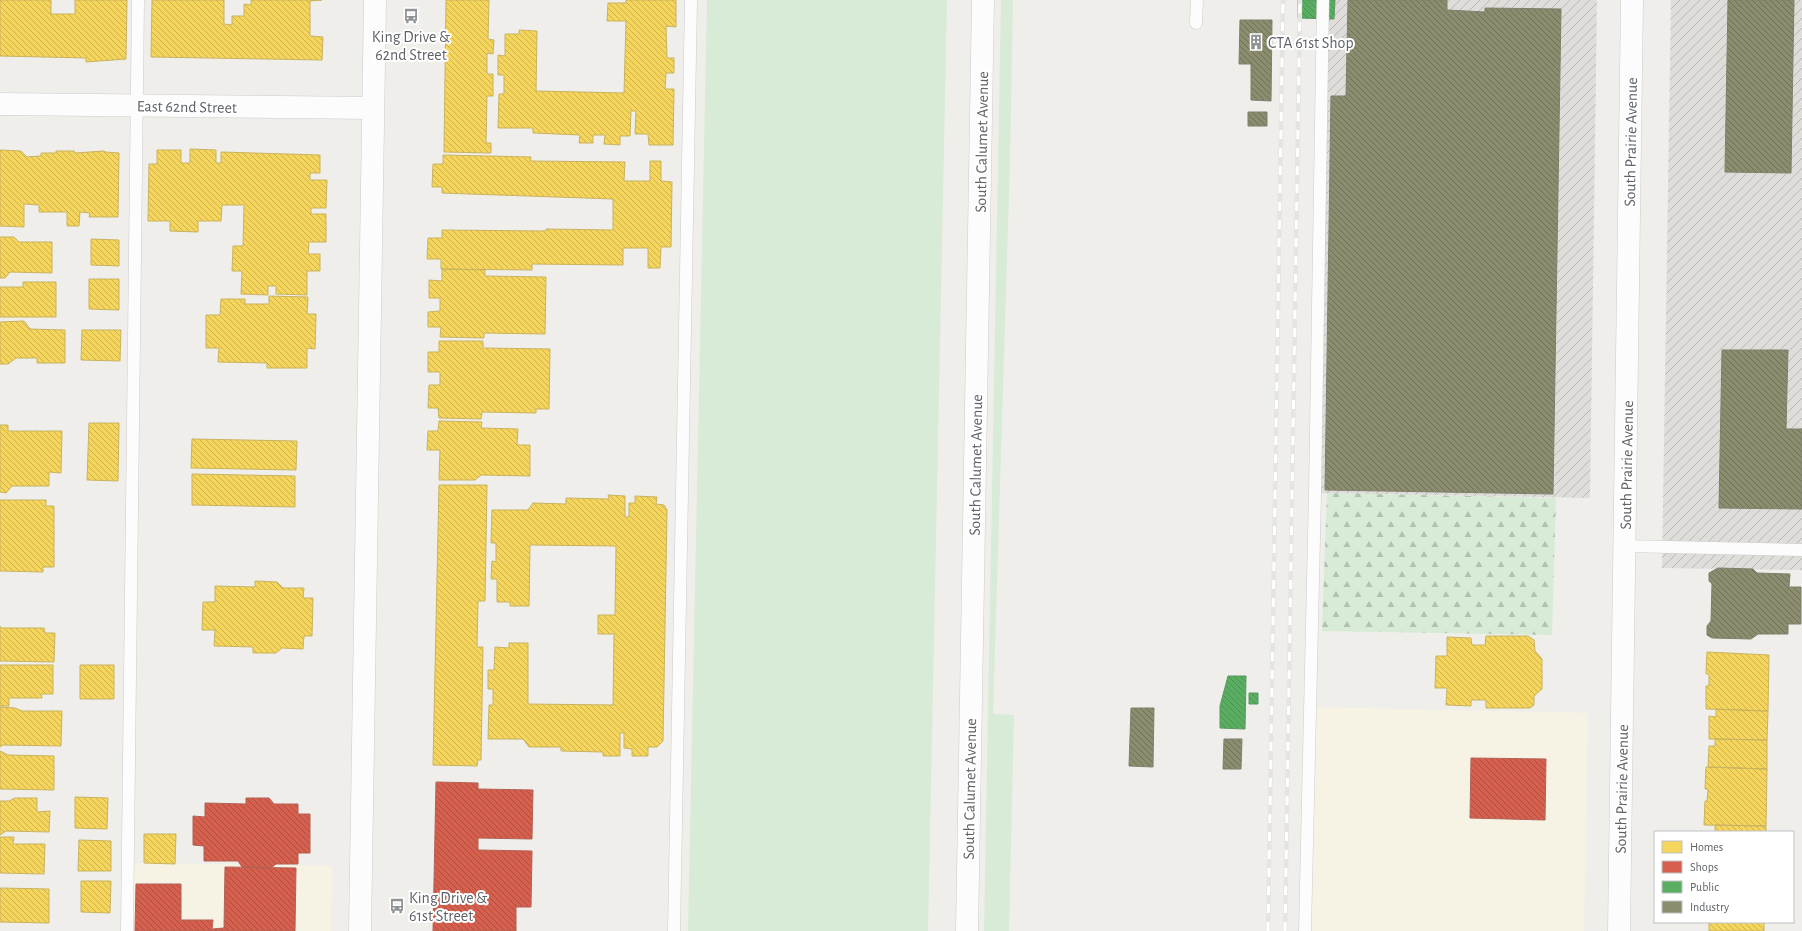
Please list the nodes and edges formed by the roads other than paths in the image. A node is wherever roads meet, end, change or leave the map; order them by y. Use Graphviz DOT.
graph roads {
  1 [pos="138,0"];
  2 [pos="375,0"];
  3 [pos="691,0"];
  4 [pos="983,0"];
  5 [pos="1197,0"];
  6 [pos="1323,0"];
  7 [pos="1632,0"];
  8 [pos="1196,23"];
  9 [pos="0,104"];
  10 [pos="136,106"];
  11 [pos="373,108"];
  12 [pos="1624,546"];
  13 [pos="1802,550"];
  14 [pos="128,931"];
  15 [pos="360,931"];
  16 [pos="674,931"];
  17 [pos="967,931"];
  18 [pos="1305,931"];
  19 [pos="1619,931"];
  1 -- 10 [label="lane"];
  2 -- 11 [label="street"];
  3 -- 16 [label="lane"];
  4 -- 17 [label="street, South Calumet Avenue"];
  5 -- 8 [label="lane"];
  6 -- 18 [label="lane"];
  7 -- 12 [label="street, South Prairie Avenue"];
  9 -- 10 [label="street, East 62nd Street"];
  10 -- 11 [label="street, East 62nd Street"];
  10 -- 14 [label="lane"];
  11 -- 15 [label="street"];
  12 -- 13 [label="lane"];
  12 -- 19 [label="street, South Prairie Avenue"];
}
